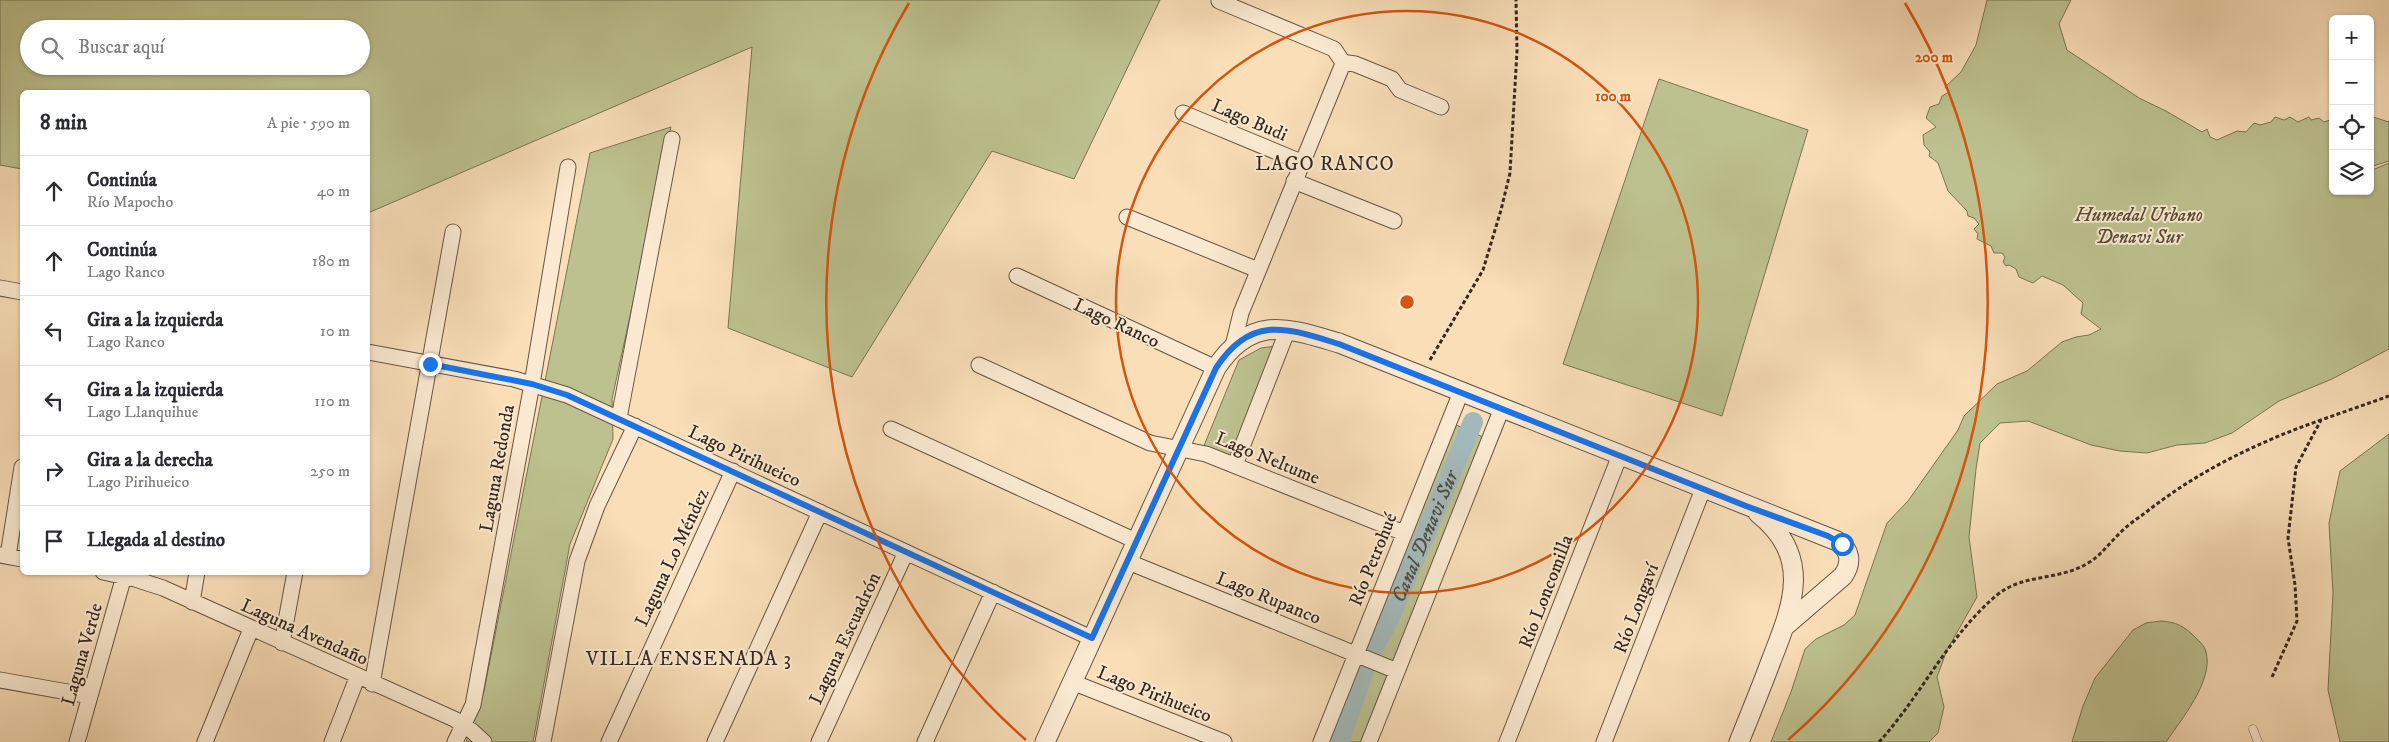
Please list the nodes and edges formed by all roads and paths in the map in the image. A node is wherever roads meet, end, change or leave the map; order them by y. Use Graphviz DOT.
graph roads {
  1 [pos="1516,0"];
  2 [pos="1219,1"];
  3 [pos="1344,64"];
  4 [pos="1441,107"];
  5 [pos="1183,113"];
  6 [pos="672,139"];
  7 [pos="1301,162"];
  8 [pos="568,168"];
  9 [pos="1294,180"];
  10 [pos="1127,217"];
  11 [pos="1394,221"];
  12 [pos="453,232"];
  13 [pos="1258,270"];
  14 [pos="1017,276"];
  15 [pos="0,288"];
  16 [pos="20,292"];
  17 [pos="1288,329"];
  18 [pos="1233,346"];
  19 [pos="370,352"];
  20 [pos="430,364"];
  21 [pos="980,365"];
  22 [pos="1216,368"];
  23 [pos="1420,376"];
  24 [pos="532,384"];
  25 [pos="1461,392"];
  26 [pos="2389,396"];
  27 [pos="1502,408"];
  28 [pos="619,418"];
  29 [pos="2321,420"];
  30 [pos="635,426"];
  31 [pos="891,428"];
  32 [pos="1178,448"];
  33 [pos="1620,455"];
  34 [pos="1235,465"];
  35 [pos="733,471"];
  36 [pos="20,482"];
  37 [pos="1703,488"];
  38 [pos="1746,506"];
  39 [pos="820,512"];
  40 [pos="1404,533"];
  41 [pos="1136,541"];
  42 [pos="906,552"];
  43 [pos="10,557"];
  44 [pos="1126,561"];
  45 [pos="118,575"];
  46 [pos="196,575"];
  47 [pos="294,575"];
  48 [pos="124,576"];
  49 [pos="993,592"];
  50 [pos="192,602"];
  51 [pos="1785,626"];
  52 [pos="250,629"];
  53 [pos="1092,638"];
  54 [pos="282,643"];
  55 [pos="1356,654"];
  56 [pos="1397,671"];
  57 [pos="2272,677"];
  58 [pos="357,678"];
  59 [pos="0,680"];
  60 [pos="1072,682"];
  61 [pos="372,684"];
  62 [pos="90,696"];
  63 [pos="464,725"];
  64 [pos="2253,729"];
  65 [pos="77,742"];
  66 [pos="205,742"];
  67 [pos="332,742"];
  68 [pos="455,742"];
  69 [pos="484,742"];
  70 [pos="543,742"];
  71 [pos="609,742"];
  72 [pos="715,742"];
  73 [pos="819,742"];
  74 [pos="925,742"];
  75 [pos="1044,742"];
  76 [pos="1224,742"];
  77 [pos="1321,742"];
  78 [pos="1370,742"];
  79 [pos="1508,742"];
  80 [pos="1604,742"];
  81 [pos="1739,742"];
  82 [pos="1879,742"];
  83 [pos="2258,742"];
  1 -- 23 [label="path"];
  2 -- 3 [label="street"];
  3 -- 4 [label="street"];
  3 -- 7 [label="street"];
  5 -- 7 [label="street, Lago Budi"];
  6 -- 28 [label="street"];
  7 -- 9 [label="street"];
  8 -- 24 [label="street, Laguna Redonda"];
  9 -- 11 [label="street"];
  9 -- 13 [label="street"];
  10 -- 13 [label="street"];
  12 -- 20 [label="street"];
  13 -- 18 [label="street"];
  14 -- 22 [label="street, Lago Ranco"];
  15 -- 16 [label="street"];
  17 -- 18 [label="street"];
  17 -- 23 [label="street"];
  17 -- 34 [label="street"];
  18 -- 22 [label="street"];
  19 -- 20 [label="street, Lago Pirihueico"];
  20 -- 24 [label="street, Lago Pirihueico"];
  20 -- 61 [label="street"];
  21 -- 32 [label="street, Lago Neltume"];
  22 -- 32 [label="street"];
  23 -- 25 [label="street"];
  24 -- 28 [label="street, Lago Pirihueico"];
  24 -- 63 [label="street, Laguna Redonda"];
  25 -- 27 [label="street"];
  25 -- 40 [label="street, Río Petrohué"];
  26 -- 29 [label="path"];
  27 -- 33 [label="street"];
  27 -- 56 [label="street"];
  28 -- 30 [label="street, Lago Pirihueico"];
  29 -- 57 [label="path"];
  29 -- 82 [label="path"];
  30 -- 35 [label="street, Lago Pirihueico"];
  30 -- 70 [label="street"];
  31 -- 41 [label="street"];
  32 -- 34 [label="street, Lago Neltume"];
  32 -- 41 [label="street"];
  33 -- 37 [label="street"];
  33 -- 79 [label="street, Río Loncomilla"];
  34 -- 40 [label="street, Lago Neltume"];
  35 -- 39 [label="street, Lago Pirihueico"];
  35 -- 71 [label="street, Laguna Lo Méndez"];
  36 -- 43 [label="street"];
  37 -- 38 [label="street"];
  37 -- 80 [label="street, Río Longaví"];
  38 -- 51 [label="street"];
  38 -- 51 [label="street"];
  39 -- 42 [label="street, Lago Pirihueico"];
  39 -- 72 [label="street"];
  40 -- 55 [label="street, Río Petrohué"];
  41 -- 44 [label="street"];
  42 -- 49 [label="street, Lago Pirihueico"];
  42 -- 73 [label="street, Laguna Escuadrón"];
  44 -- 53 [label="street"];
  44 -- 55 [label="street, Lago Rupanco"];
  45 -- 48 [label="street, Laguna Avendaño"];
  46 -- 50 [label="street"];
  47 -- 54 [label="street"];
  48 -- 50 [label="street, Laguna Avendaño"];
  48 -- 62 [label="street, Laguna Verde"];
  49 -- 53 [label="street, Lago Pirihueico"];
  49 -- 74 [label="street"];
  50 -- 52 [label="street, Laguna Avendaño"];
  51 -- 81 [label="street"];
  52 -- 54 [label="street, Laguna Avendaño"];
  52 -- 66 [label="street"];
  53 -- 60 [label="street"];
  54 -- 58 [label="street, Laguna Avendaño"];
  55 -- 56 [label="street, Lago Rupanco"];
  55 -- 77 [label="street, Río Petrohué"];
  56 -- 78 [label="street"];
  58 -- 61 [label="street, Laguna Avendaño"];
  58 -- 67 [label="street"];
  59 -- 62 [label="street"];
  60 -- 75 [label="street"];
  60 -- 76 [label="street, Lago Pirihueico"];
  61 -- 63 [label="street, Laguna Avendaño"];
  62 -- 65 [label="street, Laguna Verde"];
  63 -- 68 [label="street, Laguna Redonda"];
  63 -- 69 [label="street, Laguna Avendaño"];
  64 -- 83 [label="lane"];
}
